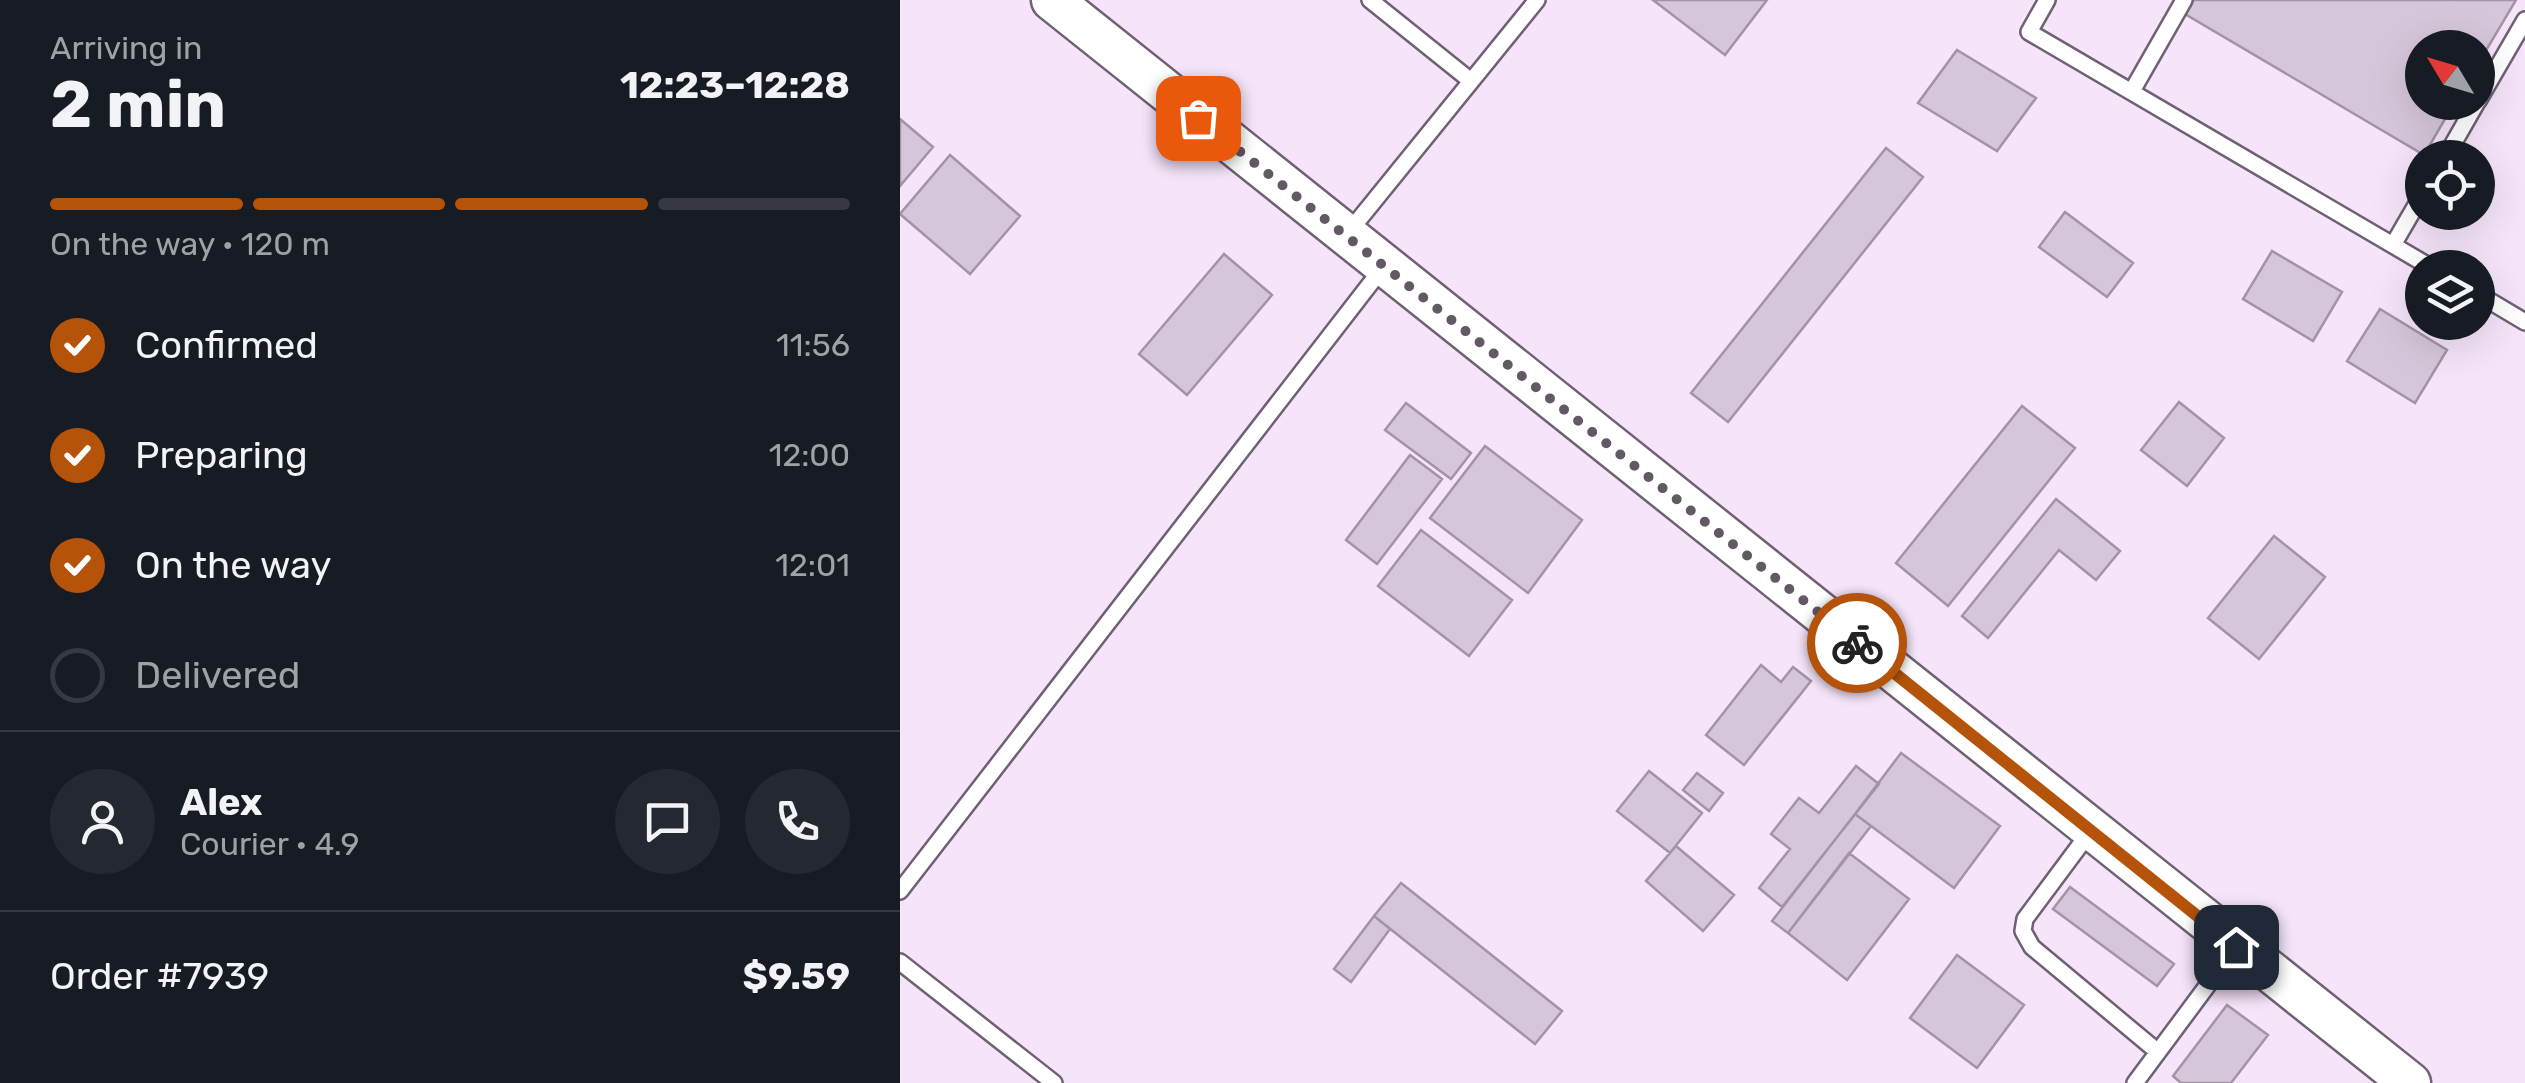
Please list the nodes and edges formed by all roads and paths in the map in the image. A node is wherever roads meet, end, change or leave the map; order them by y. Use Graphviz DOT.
graph roads {
  1 [pos="1052,0"];
  2 [pos="1370,0"];
  3 [pos="1536,0"];
  4 [pos="2047,0"];
  5 [pos="2184,0"];
  6 [pos="2525,20"];
  7 [pos="2495,71"];
  8 [pos="1471,81"];
  9 [pos="2132,91"];
  10 [pos="2405,225"];
  11 [pos="1345,236"];
  12 [pos="2394,245"];
  13 [pos="2405,252"];
  14 [pos="1384,266"];
  15 [pos="2495,304"];
  16 [pos="2525,322"];
  17 [pos="2092,830"];
  18 [pos="900,891"];
  19 [pos="2236,947"];
  20 [pos="900,962"];
  21 [pos="2158,1052"];
  22 [pos="2407,1082"];
  23 [pos="1054,1083"];
  24 [pos="2135,1083"];
  1 -- 11 [label="street"];
  2 -- 8 [label="lane"];
  3 -- 8 [label="lane"];
  4 -- 9 [label="lane"];
  5 -- 9 [label="lane"];
  6 -- 7 [label="lane"];
  8 -- 11 [label="lane"];
  9 -- 12 [label="lane"];
  10 -- 12 [label="lane"];
  11 -- 14 [label="street"];
  12 -- 13 [label="lane"];
  14 -- 17 [label="street"];
  14 -- 18 [label="lane"];
  15 -- 16 [label="lane"];
  17 -- 19 [label="street"];
  17 -- 21 [label="lane"];
  19 -- 21 [label="lane"];
  19 -- 22 [label="street"];
  20 -- 23 [label="lane"];
  21 -- 24 [label="lane"];
}
